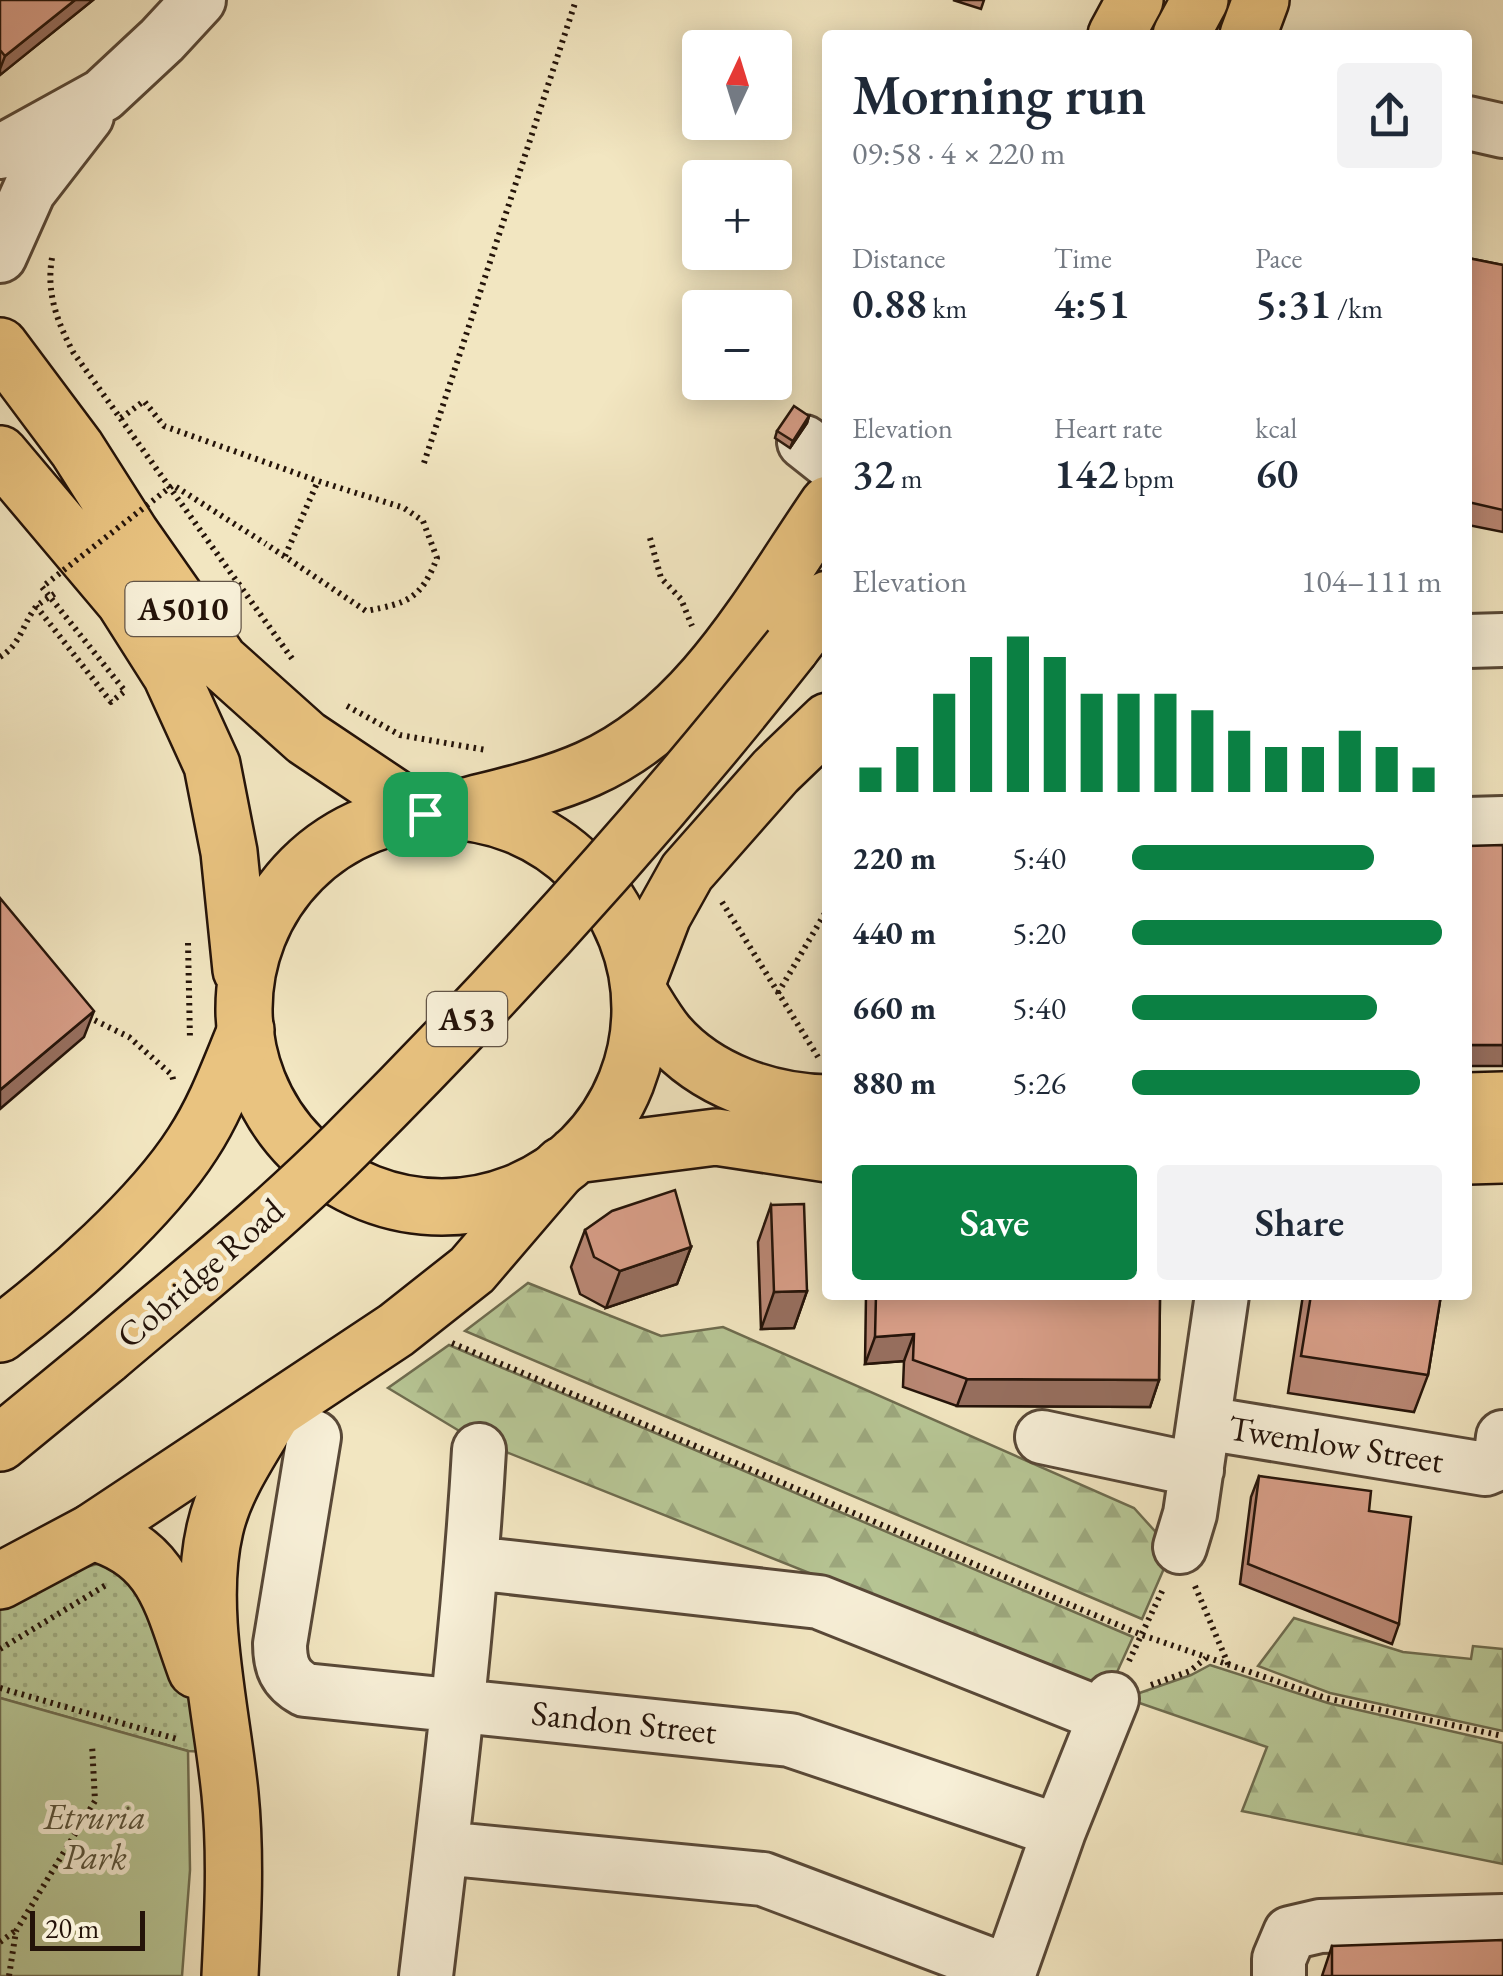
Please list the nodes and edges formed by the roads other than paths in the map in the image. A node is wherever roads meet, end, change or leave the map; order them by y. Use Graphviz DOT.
graph roads {
  1 [pos="199,0"];
  2 [pos="1135,0"];
  3 [pos="1200,0"];
  4 [pos="1262,0"];
  5 [pos="1119,30"];
  6 [pos="1184,30"];
  7 [pos="1250,30"];
  8 [pos="103,95"];
  9 [pos="1472,124"];
  10 [pos="1503,131"];
  11 [pos="0,152"];
  12 [pos="0,256"];
  13 [pos="0,346"];
  14 [pos="0,454"];
  15 [pos="822,513"];
  16 [pos="822,607"];
  17 [pos="1503,640"];
  18 [pos="1472,641"];
  19 [pos="822,727"];
  20 [pos="432,813"];
  21 [pos="1503,823"];
  22 [pos="1472,824"];
  23 [pos="640,985"];
  24 [pos="245,1019"];
  25 [pos="1472,1100"];
  26 [pos="1503,1100"];
  27 [pos="822,1102"];
  28 [pos="822,1153"];
  29 [pos="1472,1156"];
  30 [pos="1503,1156"];
  31 [pos="569,1160"];
  32 [pos="1221,1300"];
  33 [pos="0,1334"];
  34 [pos="293,1426"];
  35 [pos="1042,1437"];
  36 [pos="1503,1437"];
  37 [pos="0,1443"];
  38 [pos="1201,1446"];
  39 [pos="479,1450"];
  40 [pos="92,1532"];
  41 [pos="1180,1548"];
  42 [pos="473,1563"];
  43 [pos="0,1581"];
  44 [pos="459,1704"];
  45 [pos="225,1753"];
  46 [pos="1059,1831"];
  47 [pos="442,1848"];
  48 [pos="1503,1921"];
  49 [pos="1009,1974"];
  50 [pos="230,1976"];
  51 [pos="426,1976"];
  52 [pos="1279,1976"];
  1 -- 8 [label="street"];
  2 -- 5 [label="main road"];
  3 -- 6 [label="main road"];
  4 -- 7 [label="main road"];
  8 -- 11 [label="street"];
  8 -- 12 [label="street"];
  9 -- 10 [label="street"];
  13 -- 20 [label="main road, A5010"];
  14 -- 24 [label="main road, A5010"];
  15 -- 20 [label="main road"];
  16 -- 37 [label="main road, Cobridge Road / A53, bridge"];
  17 -- 18 [label="street"];
  19 -- 23 [label="main road"];
  20 -- 23 [label="main road"];
  20 -- 24 [label="main road"];
  21 -- 22 [label="street"];
  23 -- 27 [label="main road"];
  23 -- 31 [label="main road"];
  24 -- 31 [label="main road"];
  24 -- 33 [label="main road"];
  25 -- 26 [label="main road"];
  28 -- 31 [label="main road"];
  29 -- 30 [label="main road"];
  31 -- 34 [label="main road"];
  32 -- 38 [label="street"];
  34 -- 40 [label="main road"];
  34 -- 44 [label="street, Sandon Street"];
  34 -- 45 [label="main road"];
  35 -- 38 [label="street"];
  36 -- 38 [label="street, Twemlow Street"];
  38 -- 41 [label="street"];
  39 -- 42 [label="street"];
  40 -- 43 [label="main road"];
  40 -- 45 [label="main road"];
  42 -- 44 [label="street"];
  42 -- 46 [label="street"];
  44 -- 46 [label="street, Sandon Street"];
  44 -- 47 [label="street"];
  45 -- 50 [label="main road"];
  46 -- 49 [label="street"];
  47 -- 49 [label="street"];
  47 -- 51 [label="street"];
  48 -- 52 [label="street"];
}
